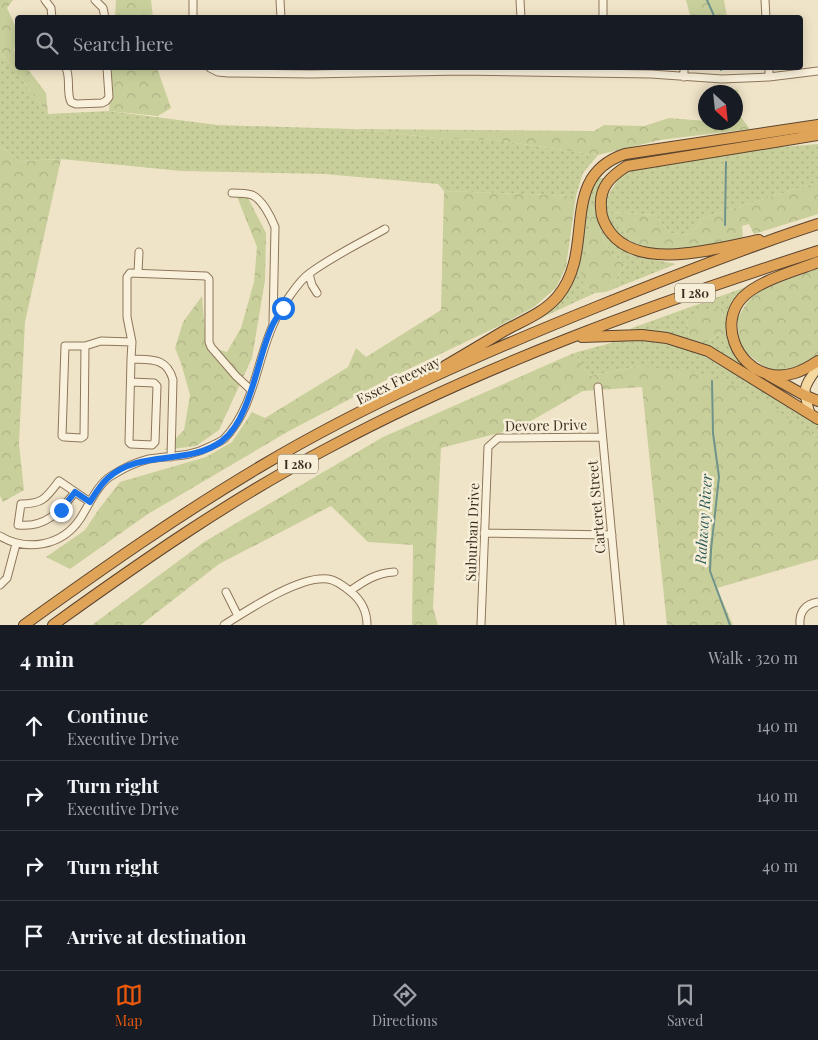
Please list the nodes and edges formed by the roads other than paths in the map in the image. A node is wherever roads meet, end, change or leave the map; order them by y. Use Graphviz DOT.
graph roads {
  1 [pos="45,0"];
  2 [pos="95,0"];
  3 [pos="193,0"];
  4 [pos="280,0"];
  5 [pos="520,0"];
  6 [pos="603,0"];
  7 [pos="765,0"];
  8 [pos="52,15"];
  9 [pos="105,15"];
  10 [pos="193,15"];
  11 [pos="281,15"];
  12 [pos="520,15"];
  13 [pos="603,15"];
  14 [pos="766,15"];
  15 [pos="67,70"];
  16 [pos="107,70"];
  17 [pos="214,70"];
  18 [pos="521,70"];
  19 [pos="684,70"];
  20 [pos="768,70"];
  21 [pos="604,71"];
  22 [pos="818,72"];
  23 [pos="684,77"];
  24 [pos="769,77"];
  25 [pos="818,125"];
  26 [pos="818,136"];
  27 [pos="232,193"];
  28 [pos="818,224"];
  29 [pos="385,229"];
  30 [pos="794,232"];
  31 [pos="818,251"];
  32 [pos="139,252"];
  33 [pos="818,262"];
  34 [pos="138,274"];
  35 [pos="308,274"];
  36 [pos="317,293"];
  37 [pos="273,324"];
  38 [pos="573,337"];
  39 [pos="132,342"];
  40 [pos="85,346"];
  41 [pos="132,359"];
  42 [pos="818,361"];
  43 [pos="818,367"];
  44 [pos="768,374"];
  45 [pos="131,382"];
  46 [pos="598,387"];
  47 [pos="251,390"];
  48 [pos="401,392"];
  49 [pos="804,395"];
  50 [pos="818,401"];
  51 [pos="815,415"];
  52 [pos="602,437"];
  53 [pos="492,442"];
  54 [pos="171,457"];
  55 [pos="75,492"];
  56 [pos="90,502"];
  57 [pos="484,533"];
  58 [pos="612,535"];
  59 [pos="0,536"];
  60 [pos="16,544"];
  61 [pos="394,572"];
  62 [pos="0,585"];
  63 [pos="350,591"];
  64 [pos="226,592"];
  65 [pos="818,602"];
  66 [pos="238,616"];
  67 [pos="24,625"];
  68 [pos="53,625"];
  69 [pos="224,625"];
  70 [pos="367,625"];
  71 [pos="481,625"];
  72 [pos="620,625"];
  73 [pos="800,625"];
  1 -- 8 [label="street"];
  2 -- 9 [label="street"];
  3 -- 10 [label="street"];
  4 -- 11 [label="street"];
  5 -- 12 [label="street"];
  6 -- 13 [label="street"];
  7 -- 14 [label="street"];
  15 -- 16 [label="street"];
  17 -- 18 [label="street"];
  18 -- 21 [label="street"];
  19 -- 23 [label="street"];
  20 -- 24 [label="street"];
  21 -- 23 [label="street"];
  22 -- 24 [label="street"];
  23 -- 24 [label="street"];
  25 -- 48 [label="highway"];
  26 -- 30 [label="highway"];
  27 -- 37 [label="street"];
  28 -- 30 [label="highway, Essex Freeway / I 280"];
  29 -- 35 [label="street"];
  30 -- 48 [label="highway, Essex Freeway / I 280"];
  31 -- 38 [label="highway, Essex Freeway / I 280"];
  32 -- 34 [label="street"];
  33 -- 44 [label="highway"];
  34 -- 39 [label="street"];
  34 -- 47 [label="street"];
  35 -- 36 [label="street"];
  35 -- 37 [label="street"];
  37 -- 47 [label="street"];
  38 -- 51 [label="highway"];
  38 -- 68 [label="highway, Essex Freeway / I 280"];
  39 -- 40 [label="street"];
  39 -- 41 [label="street"];
  40 -- 40 [label="street"];
  41 -- 45 [label="street"];
  41 -- 54 [label="street"];
  42 -- 44 [label="highway"];
  43 -- 49 [label="main road"];
  44 -- 49 [label="highway"];
  45 -- 45 [label="street"];
  46 -- 52 [label="street, Carteret Street"];
  47 -- 54 [label="street"];
  48 -- 67 [label="highway, Essex Freeway / I 280"];
  49 -- 50 [label="highway"];
  49 -- 51 [label="main road"];
  52 -- 53 [label="street, Devore Drive"];
  52 -- 58 [label="street, Carteret Street"];
  53 -- 57 [label="street, Suburban Drive"];
  54 -- 56 [label="street"];
  55 -- 55 [label="street"];
  55 -- 56 [label="street"];
  56 -- 60 [label="street"];
  57 -- 58 [label="street"];
  57 -- 71 [label="street, Suburban Drive"];
  58 -- 72 [label="street, Carteret Street"];
  59 -- 60 [label="street"];
  60 -- 62 [label="street"];
  61 -- 63 [label="street"];
  63 -- 66 [label="street"];
  63 -- 70 [label="street"];
  64 -- 66 [label="street"];
  65 -- 73 [label="street"];
  66 -- 69 [label="street"];
}
